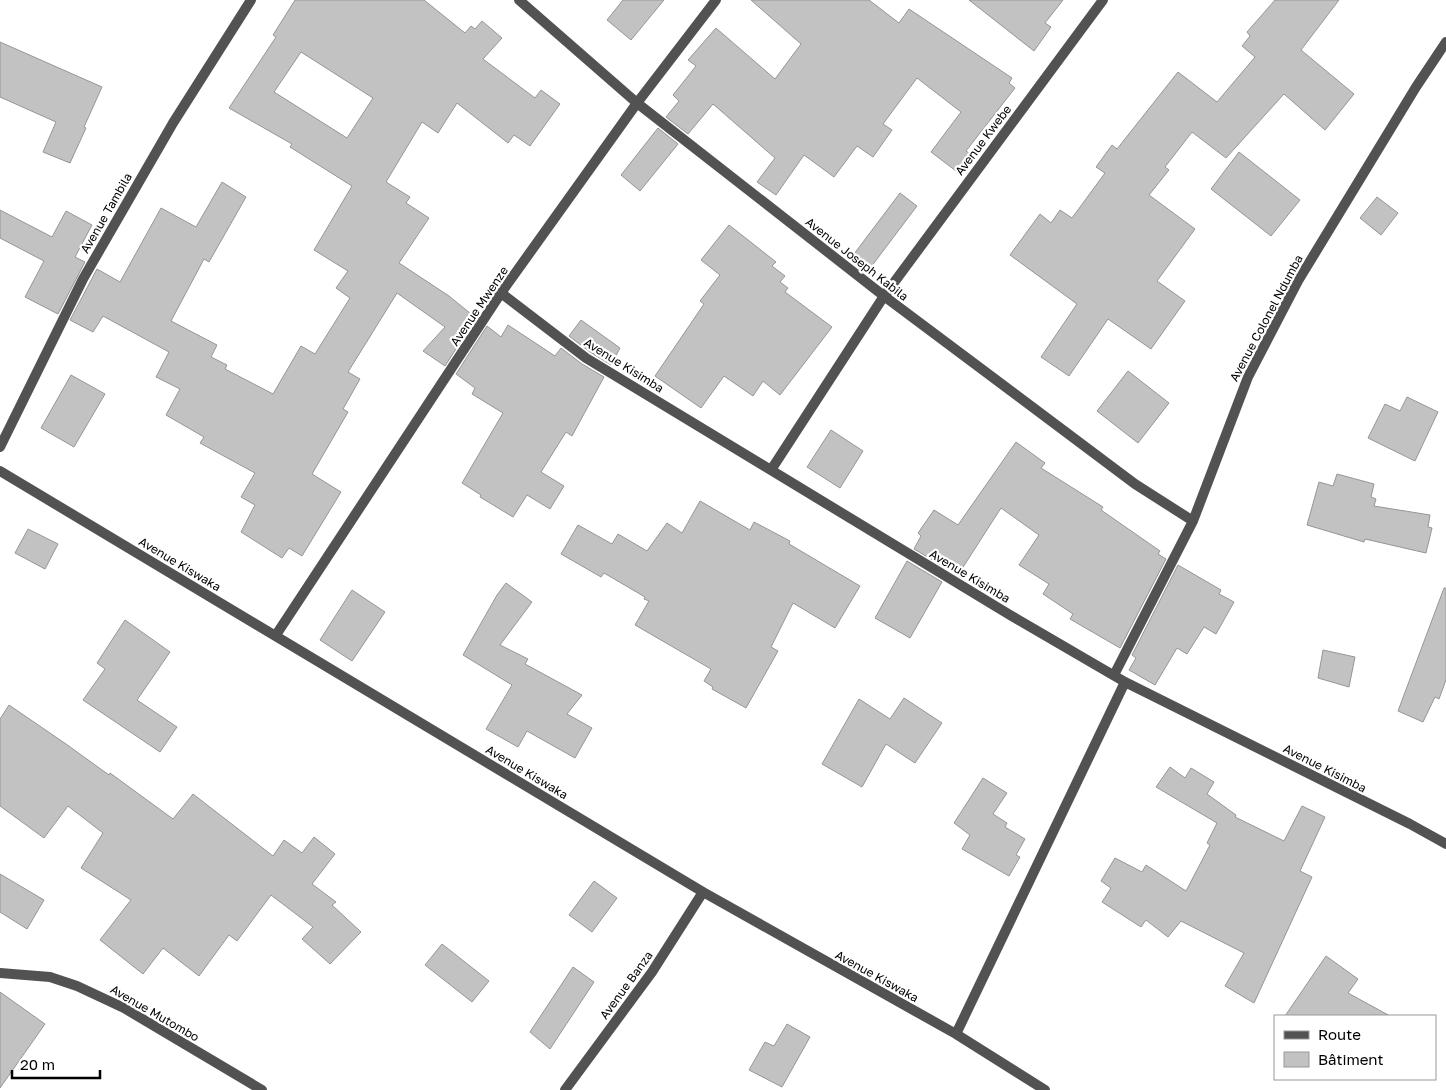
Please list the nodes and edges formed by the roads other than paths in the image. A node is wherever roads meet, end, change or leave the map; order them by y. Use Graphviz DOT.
graph roads {
  1 [pos="251,0"];
  2 [pos="519,0"];
  3 [pos="716,0"];
  4 [pos="1103,0"];
  5 [pos="1446,42"];
  6 [pos="638,103"];
  7 [pos="502,293"];
  8 [pos="884,296"];
  9 [pos="0,447"];
  10 [pos="772,470"];
  11 [pos="0,471"];
  12 [pos="1193,521"];
  13 [pos="276,636"];
  14 [pos="1114,675"];
  15 [pos="1125,682"];
  16 [pos="1446,844"];
  17 [pos="703,892"];
  18 [pos="0,973"];
  19 [pos="956,1034"];
  20 [pos="262,1090"];
  21 [pos="565,1090"];
  22 [pos="1045,1090"];
  1 -- 9 [label="street, Avenue Tambila"];
  2 -- 6 [label="street, Avenue Joseph Kabila"];
  3 -- 6 [label="street, Avenue Mwenze"];
  4 -- 8 [label="street, Avenue Kwebe"];
  5 -- 12 [label="street, Avenue Colonel Ndumba"];
  6 -- 7 [label="street, Avenue Mwenze"];
  6 -- 8 [label="street, Avenue Joseph Kabila"];
  7 -- 10 [label="street, Avenue Kisimba"];
  7 -- 13 [label="street, Avenue Mwenze"];
  8 -- 10 [label="street, Avenue Kwebe"];
  8 -- 12 [label="street, Avenue Joseph Kabila"];
  10 -- 14 [label="street, Avenue Kisimba"];
  11 -- 13 [label="street, Avenue Kiswaka"];
  12 -- 14 [label="street, Avenue Colonel Ndumba"];
  13 -- 17 [label="street, Avenue Kiswaka"];
  14 -- 15 [label="street, Avenue Kisimba"];
  15 -- 16 [label="street, Avenue Kisimba"];
  15 -- 19 [label="street"];
  17 -- 19 [label="street, Avenue Kiswaka"];
  17 -- 21 [label="street, Avenue Banza"];
  18 -- 20 [label="street, Avenue Mutombo"];
  19 -- 22 [label="street, Avenue Kiswaka"];
}
